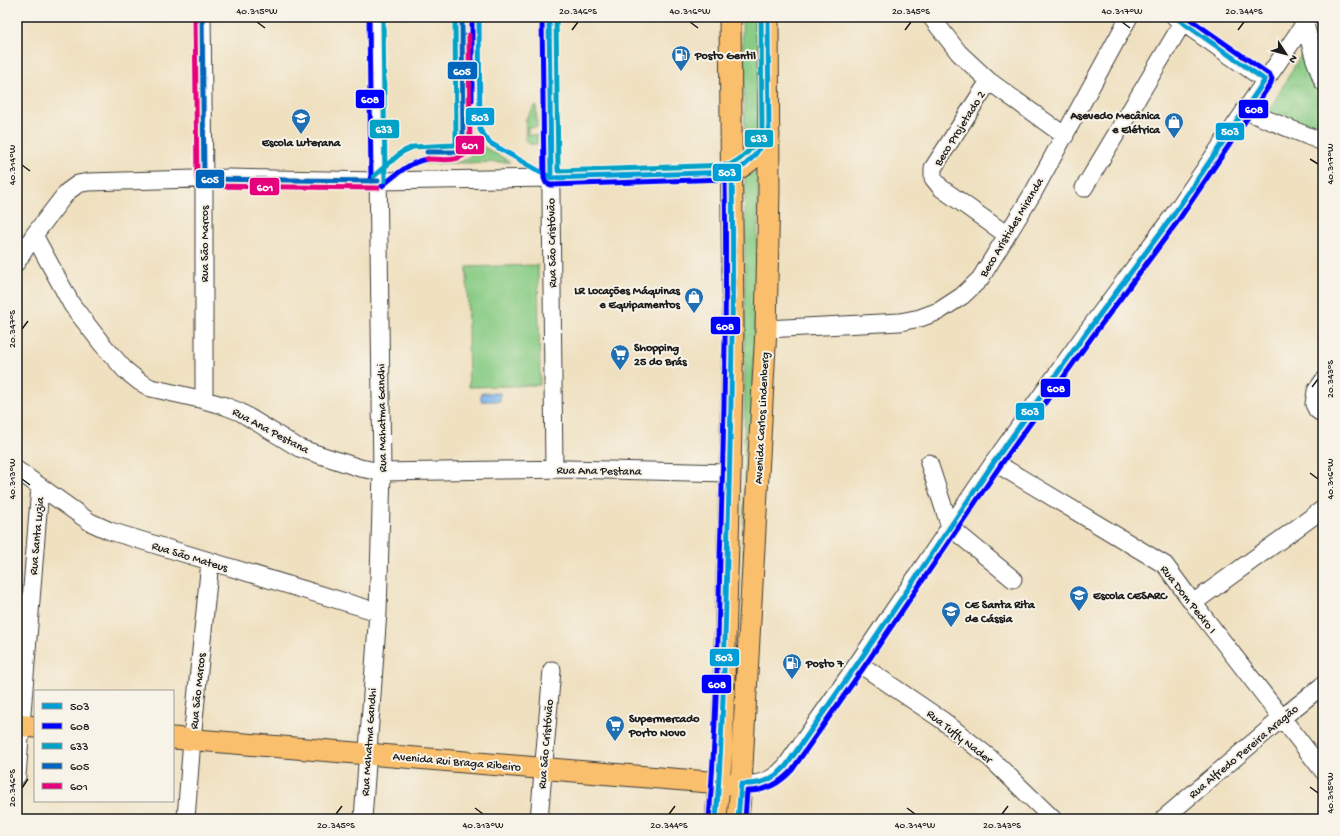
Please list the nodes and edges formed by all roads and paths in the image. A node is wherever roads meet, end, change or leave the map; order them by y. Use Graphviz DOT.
graph roads {
  1 [pos="202,17"];
  2 [pos="376,17"];
  3 [pos="550,17"];
  4 [pos="730,17"];
  5 [pos="768,17"];
  6 [pos="931,17"];
  7 [pos="1129,17"];
  8 [pos="1306,19"];
  9 [pos="1179,20"];
  10 [pos="1265,80"];
  11 [pos="989,81"];
  12 [pos="1323,82"];
  13 [pos="1245,109"];
  14 [pos="769,135"];
  15 [pos="1065,136"];
  16 [pos="1323,142"];
  17 [pos="732,172"];
  18 [pos="551,178"];
  19 [pos="204,179"];
  20 [pos="378,181"];
  21 [pos="1084,188"];
  22 [pos="1007,234"];
  23 [pos="34,236"];
  24 [pos="17,262"];
  25 [pos="766,328"];
  26 [pos="1323,381"];
  27 [pos="204,400"];
  28 [pos="1320,412"];
  29 [pos="994,462"];
  30 [pos="929,463"];
  31 [pos="17,470"];
  32 [pos="554,470"];
  33 [pos="382,472"];
  34 [pos="730,473"];
  35 [pos="40,487"];
  36 [pos="1323,509"];
  37 [pos="950,527"];
  38 [pos="210,562"];
  39 [pos="1013,579"];
  40 [pos="1193,603"];
  41 [pos="378,612"];
  42 [pos="858,663"];
  43 [pos="552,670"];
  44 [pos="1323,685"];
  45 [pos="1282,718"];
  46 [pos="24,726"];
  47 [pos="183,739"];
  48 [pos="368,754"];
  49 [pos="543,768"];
  50 [pos="1323,771"];
  51 [pos="17,776"];
  52 [pos="719,783"];
  53 [pos="741,784"];
  54 [pos="186,819"];
  55 [pos="363,819"];
  56 [pos="539,819"];
  57 [pos="716,819"];
  58 [pos="738,819"];
  59 [pos="1053,819"];
  60 [pos="1163,819"];
  1 -- 19 [label="street, Rua São Marcos"];
  2 -- 20 [label="street, Rua Mahatma Gandhi"];
  3 -- 18 [label="street, Rua São Cristóvão"];
  4 -- 17 [label="main road"];
  5 -- 14 [label="main road, Avenida Carlos Lindenberg"];
  6 -- 11 [label="street"];
  7 -- 15 [label="street, Beco Aristides Miranda"];
  8 -- 10 [label="street"];
  8 -- 12 [label="street"];
  9 -- 10 [label="street"];
  9 -- 21 [label="street"];
  10 -- 13 [label="street"];
  11 -- 15 [label="street"];
  11 -- 22 [label="street, Beco Projetado 2"];
  13 -- 16 [label="street"];
  13 -- 29 [label="street"];
  14 -- 17 [label="main road"];
  14 -- 25 [label="main road, Avenida Carlos Lindenberg"];
  15 -- 22 [label="street, Beco Aristides Miranda"];
  17 -- 18 [label="street"];
  17 -- 34 [label="main road"];
  18 -- 20 [label="street"];
  18 -- 32 [label="street, Rua São Cristóvão"];
  19 -- 20 [label="street"];
  19 -- 23 [label="street"];
  19 -- 27 [label="street, Rua São Marcos"];
  20 -- 33 [label="street, Rua Mahatma Gandhi"];
  22 -- 25 [label="street, Beco Aristides Miranda"];
  23 -- 24 [label="street"];
  23 -- 27 [label="street, Rua Ana Pestana"];
  25 -- 53 [label="main road, Avenida Carlos Lindenberg"];
  26 -- 28 [label="street"];
  27 -- 33 [label="street, Rua Ana Pestana"];
  29 -- 37 [label="street"];
  29 -- 40 [label="street, Rua Dom Pedro I"];
  30 -- 37 [label="street"];
  31 -- 35 [label="street, Rua São Mateus"];
  32 -- 33 [label="street, Rua Ana Pestana"];
  32 -- 34 [label="street, Rua Ana Pestana"];
  33 -- 41 [label="street, Rua Mahatma Gandhi"];
  34 -- 52 [label="main road"];
  35 -- 38 [label="street, Rua São Mateus"];
  35 -- 46 [label="street, Rua Santa Luzia"];
  36 -- 40 [label="street"];
  37 -- 39 [label="street"];
  37 -- 42 [label="street"];
  38 -- 41 [label="street, Rua São Mateus"];
  38 -- 47 [label="street, Rua São Marcos"];
  40 -- 45 [label="street, Rua Dom Pedro I"];
  41 -- 48 [label="street, Rua Mahatma Gandhi"];
  42 -- 53 [label="street"];
  42 -- 59 [label="street, Rua Tuffy Nader"];
  43 -- 49 [label="street, Rua São Cristóvão"];
  44 -- 45 [label="street, Rua Alfredo Pereira Aragão"];
  45 -- 50 [label="street, Rua Dom Pedro I"];
  45 -- 60 [label="street, Rua Alfredo Pereira Aragão"];
  46 -- 51 [label="street, Rua Santa Luzia"];
  47 -- 48 [label="main road, Avenida Rui Braga Ribeiro"];
  47 -- 54 [label="street, Rua São Marcos"];
  48 -- 49 [label="main road, Avenida Rui Braga Ribeiro"];
  48 -- 55 [label="street, Rua Mahatma Gandhi"];
  49 -- 52 [label="main road, Avenida Rui Braga Ribeiro"];
  49 -- 56 [label="street, Rua São Cristóvão"];
  52 -- 53 [label="main road, Avenida Rui Braga Ribeiro"];
  52 -- 57 [label="main road"];
  53 -- 58 [label="main road, Avenida Carlos Lindenberg"];
}
